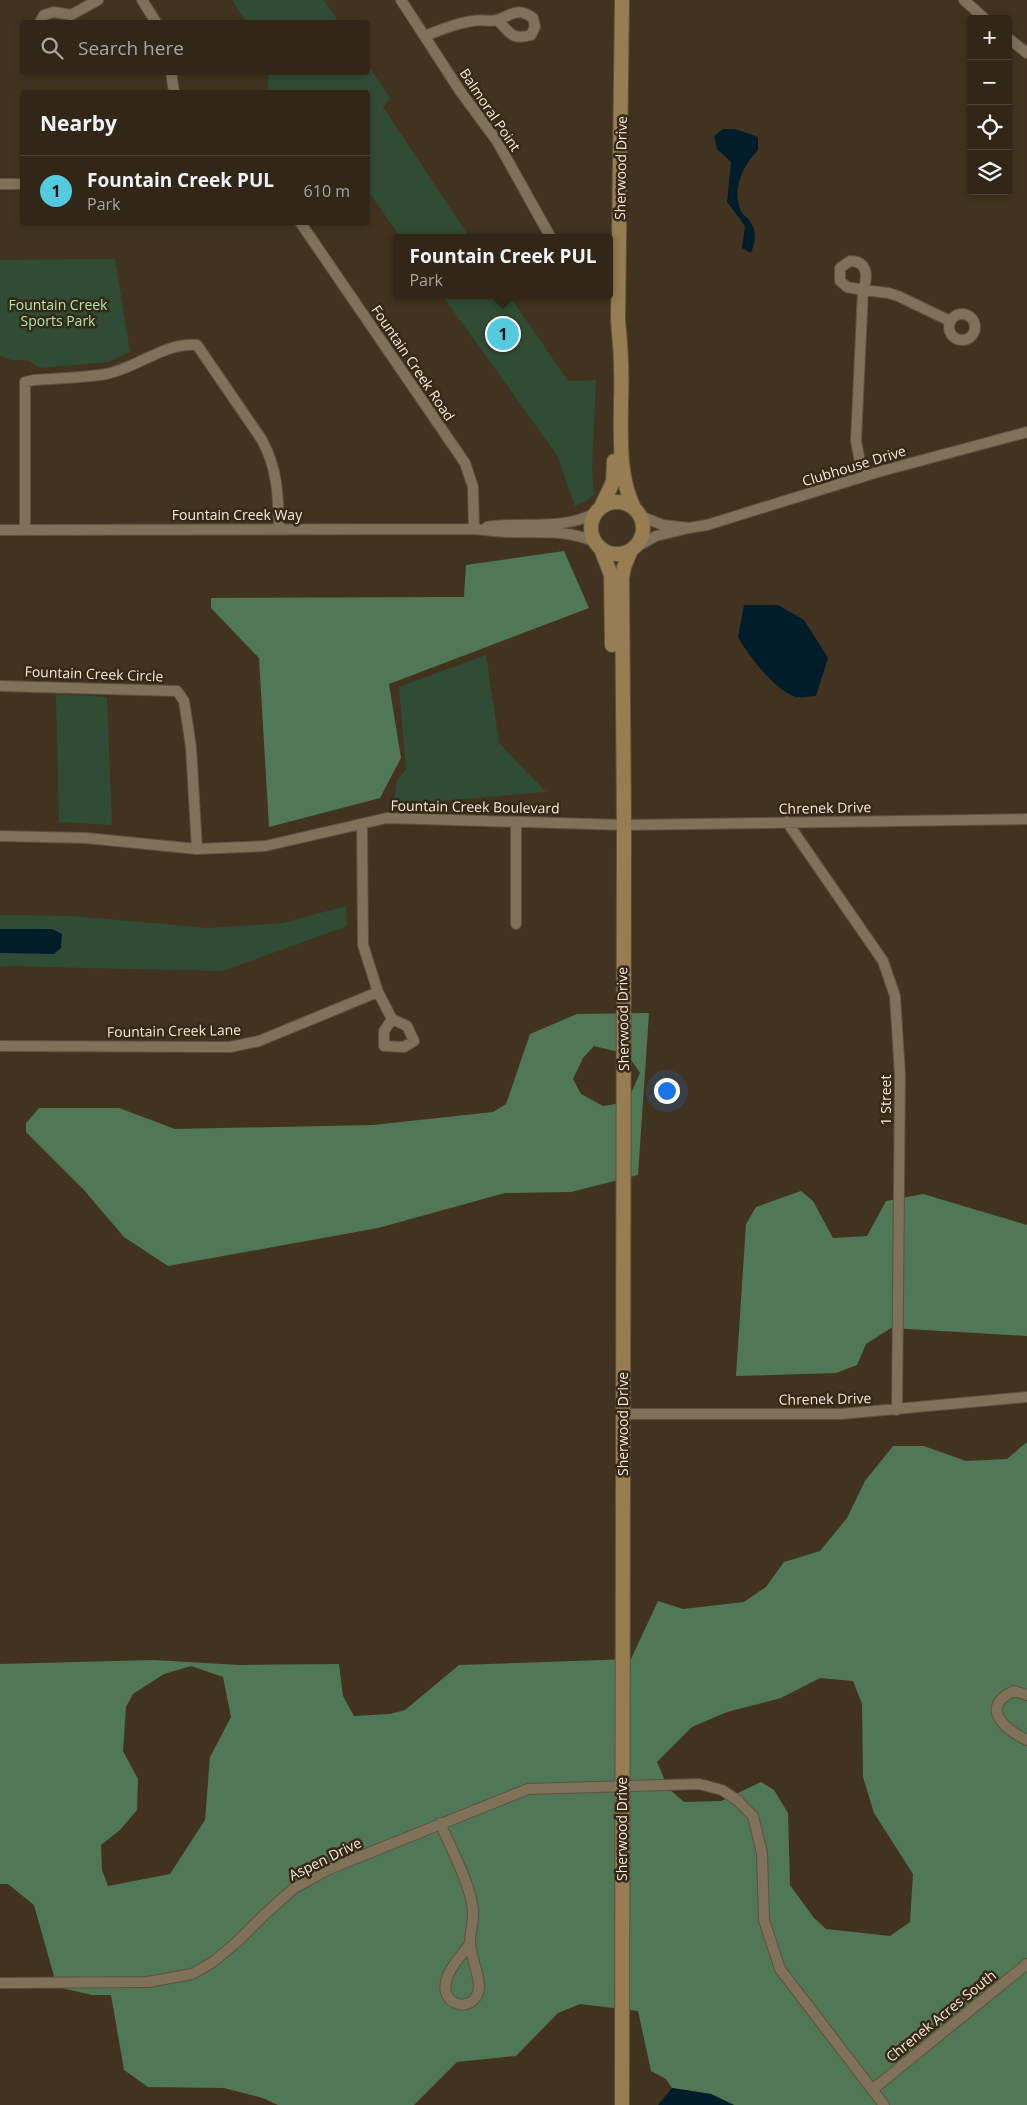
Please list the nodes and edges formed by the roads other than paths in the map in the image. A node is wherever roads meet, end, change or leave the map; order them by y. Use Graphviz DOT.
graph roads {
  1 [pos="98,0"];
  2 [pos="142,0"];
  3 [pos="401,0"];
  4 [pos="618,0"];
  5 [pos="622,0"];
  6 [pos="964,0"];
  7 [pos="981,15"];
  8 [pos="621,16"];
  9 [pos="69,19"];
  10 [pos="41,20"];
  11 [pos="155,20"];
  12 [pos="497,20"];
  13 [pos="425,36"];
  14 [pos="1012,41"];
  15 [pos="1027,53"];
  16 [pos="171,75"];
  17 [pos="174,90"];
  18 [pos="0,184"];
  19 [pos="20,184"];
  20 [pos="302,225"];
  21 [pos="549,234"];
  22 [pos="618,320"];
  23 [pos="950,321"];
  24 [pos="1027,432"];
  25 [pos="867,475"];
  26 [pos="598,510"];
  27 [pos="637,512"];
  28 [pos="279,528"];
  29 [pos="689,528"];
  30 [pos="474,529"];
  31 [pos="0,530"];
  32 [pos="25,530"];
  33 [pos="598,545"];
  34 [pos="631,550"];
  35 [pos="0,686"];
  36 [pos="624,742"];
  37 [pos="1027,819"];
  38 [pos="516,822"];
  39 [pos="787,822"];
  40 [pos="362,824"];
  41 [pos="624,824"];
  42 [pos="0,836"];
  43 [pos="196,849"];
  44 [pos="516,924"];
  45 [pos="378,992"];
  46 [pos="392,1019"];
  47 [pos="0,1046"];
  48 [pos="1027,1397"];
  49 [pos="897,1410"];
  50 [pos="623,1414"];
  51 [pos="1027,1695"];
  52 [pos="1027,1740"];
  53 [pos="622,1785"];
  54 [pos="440,1823"];
  55 [pos="470,1944"];
  56 [pos="1026,1968"];
  57 [pos="0,1982"];
  58 [pos="872,2090"];
  59 [pos="622,2105"];
  60 [pos="884,2105"];
  1 -- 9 [label="street"];
  2 -- 11 [label="street"];
  3 -- 13 [label="street, Balmoral Point"];
  4 -- 8 [label="street, Sherwood Drive"];
  5 -- 8 [label="street, Sherwood Drive"];
  6 -- 7 [label="street"];
  8 -- 22 [label="street, Sherwood Drive"];
  9 -- 10 [label="street"];
  12 -- 13 [label="street"];
  13 -- 21 [label="street, Balmoral Point"];
  14 -- 15 [label="street"];
  16 -- 17 [label="street"];
  18 -- 19 [label="street"];
  20 -- 30 [label="street, Fountain Creek Road"];
  22 -- 26 [label="street, Sherwood Drive"];
  22 -- 27 [label="street, Sherwood Drive"];
  23 -- 25 [label="street"];
  24 -- 25 [label="street, Clubhouse Drive"];
  25 -- 29 [label="street, Clubhouse Drive"];
  26 -- 27 [label="street"];
  26 -- 30 [label="street, Fountain Creek Way"];
  26 -- 33 [label="street"];
  27 -- 29 [label="street, Clubhouse Drive"];
  27 -- 34 [label="street"];
  28 -- 30 [label="street, Fountain Creek Way"];
  28 -- 32 [label="street, Fountain Creek Way"];
  28 -- 32 [label="street"];
  29 -- 34 [label="street, Clubhouse Drive"];
  30 -- 33 [label="street, Fountain Creek Way"];
  31 -- 32 [label="street, Fountain Creek Way"];
  33 -- 34 [label="street"];
  33 -- 36 [label="street, Sherwood Drive"];
  34 -- 36 [label="street, Sherwood Drive"];
  35 -- 43 [label="street, Fountain Creek Circle"];
  36 -- 41 [label="street, Sherwood Drive"];
  37 -- 39 [label="street, Chrenek Drive"];
  38 -- 40 [label="street, Fountain Creek Boulevard"];
  38 -- 41 [label="street, Fountain Creek Boulevard"];
  38 -- 44 [label="street"];
  39 -- 41 [label="street, Chrenek Drive"];
  39 -- 49 [label="street, 1 Street"];
  40 -- 43 [label="street, Fountain Creek Boulevard"];
  40 -- 45 [label="street"];
  41 -- 50 [label="street, Sherwood Drive"];
  42 -- 43 [label="street, Fountain Creek Boulevard"];
  45 -- 46 [label="street"];
  45 -- 47 [label="street, Fountain Creek Lane"];
  48 -- 49 [label="street, Chrenek Drive"];
  49 -- 50 [label="street, Chrenek Drive"];
  50 -- 53 [label="street, Sherwood Drive"];
  51 -- 52 [label="street"];
  53 -- 54 [label="street, Aspen Drive"];
  53 -- 58 [label="street, Aspen Drive"];
  53 -- 59 [label="street, Sherwood Drive"];
  54 -- 55 [label="street"];
  54 -- 57 [label="street, Aspen Drive"];
  55 -- 55 [label="street"];
  56 -- 58 [label="street, Chrenek Acres South"];
  58 -- 60 [label="street, Aspen Drive"];
}
